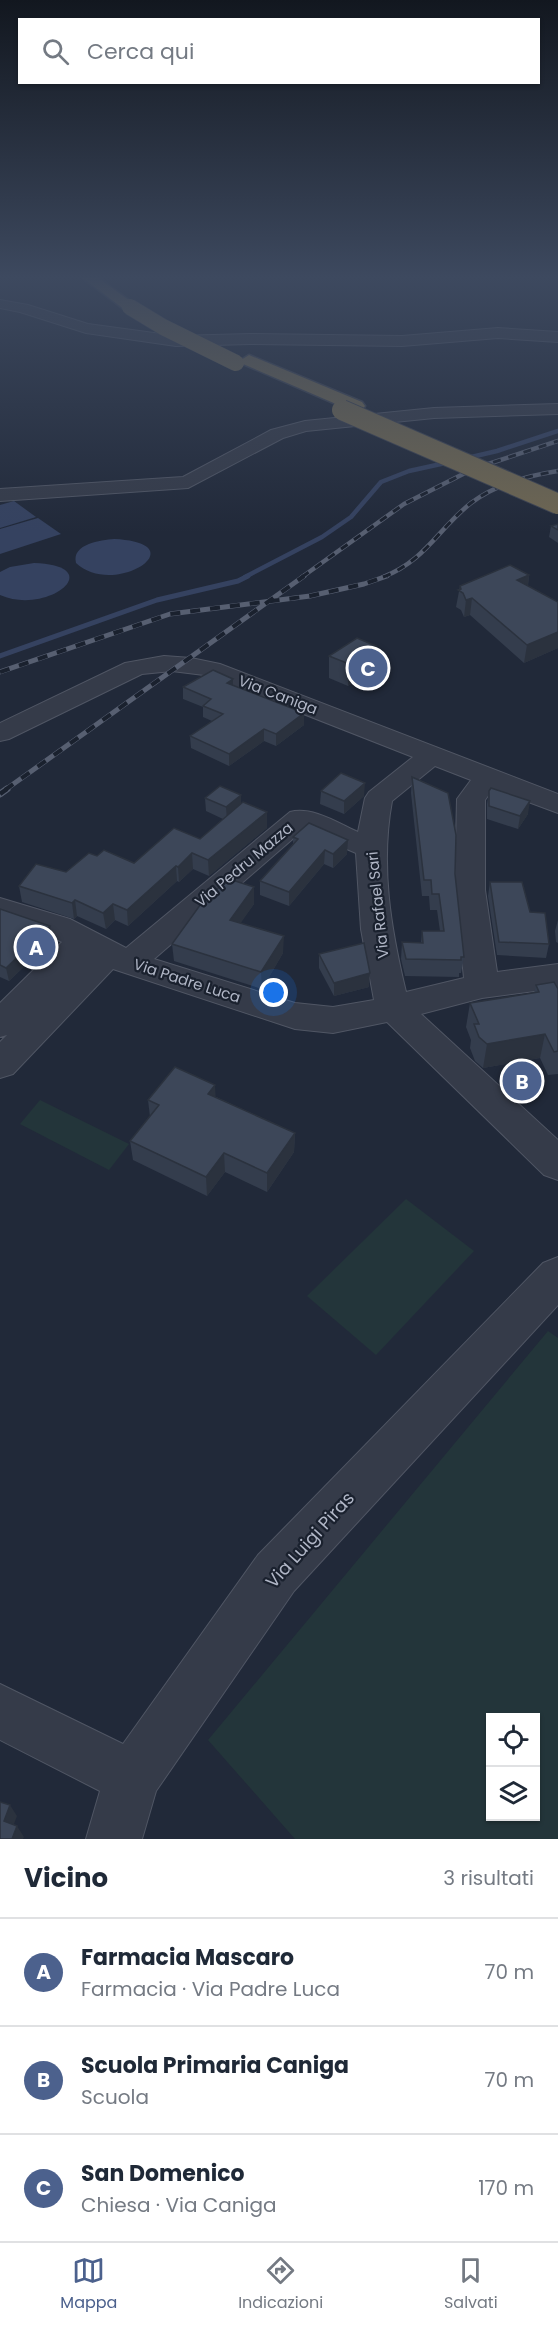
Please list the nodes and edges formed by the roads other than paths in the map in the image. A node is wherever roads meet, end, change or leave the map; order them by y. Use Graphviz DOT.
graph roads {
  1 [pos="245,362"];
  2 [pos="349,408"];
  3 [pos="558,409"];
  4 [pos="558,493"];
  5 [pos="0,495"];
  6 [pos="558,504"];
  7 [pos="0,733"];
  8 [pos="432,755"];
  9 [pos="488,777"];
  10 [pos="558,804"];
  11 [pos="371,848"];
  12 [pos="0,909"];
  13 [pos="107,952"];
  14 [pos="558,976"];
  15 [pos="482,986"];
  16 [pos="393,1008"];
  17 [pos="4,1047"];
  18 [pos="558,1164"];
  19 [pos="558,1276"];
  20 [pos="0,1711"];
  21 [pos="132,1778"];
  22 [pos="114,1839"];
  1 -- 2 [label="highway, bridge"];
  2 -- 4 [label="highway"];
  2 -- 6 [label="highway, bridge"];
  3 -- 5 [label="street"];
  7 -- 8 [label="street, Via Caniga"];
  8 -- 9 [label="street, Via Caniga"];
  8 -- 11 [label="street, Via Rafael Sari"];
  9 -- 10 [label="street, Via Caniga"];
  9 -- 15 [label="street"];
  11 -- 13 [label="street, Via Pedru Mazza"];
  11 -- 16 [label="street, Via Rafael Sari"];
  12 -- 13 [label="street, Via Padre Luca"];
  13 -- 16 [label="street, Via Padre Luca"];
  13 -- 17 [label="street"];
  14 -- 15 [label="street, Via Padre Luca"];
  15 -- 16 [label="street, Via Padre Luca"];
  16 -- 18 [label="street"];
  19 -- 21 [label="street, Via Luigi Piras"];
  20 -- 21 [label="street"];
  21 -- 22 [label="street, Via Luigi Piras"];
}
